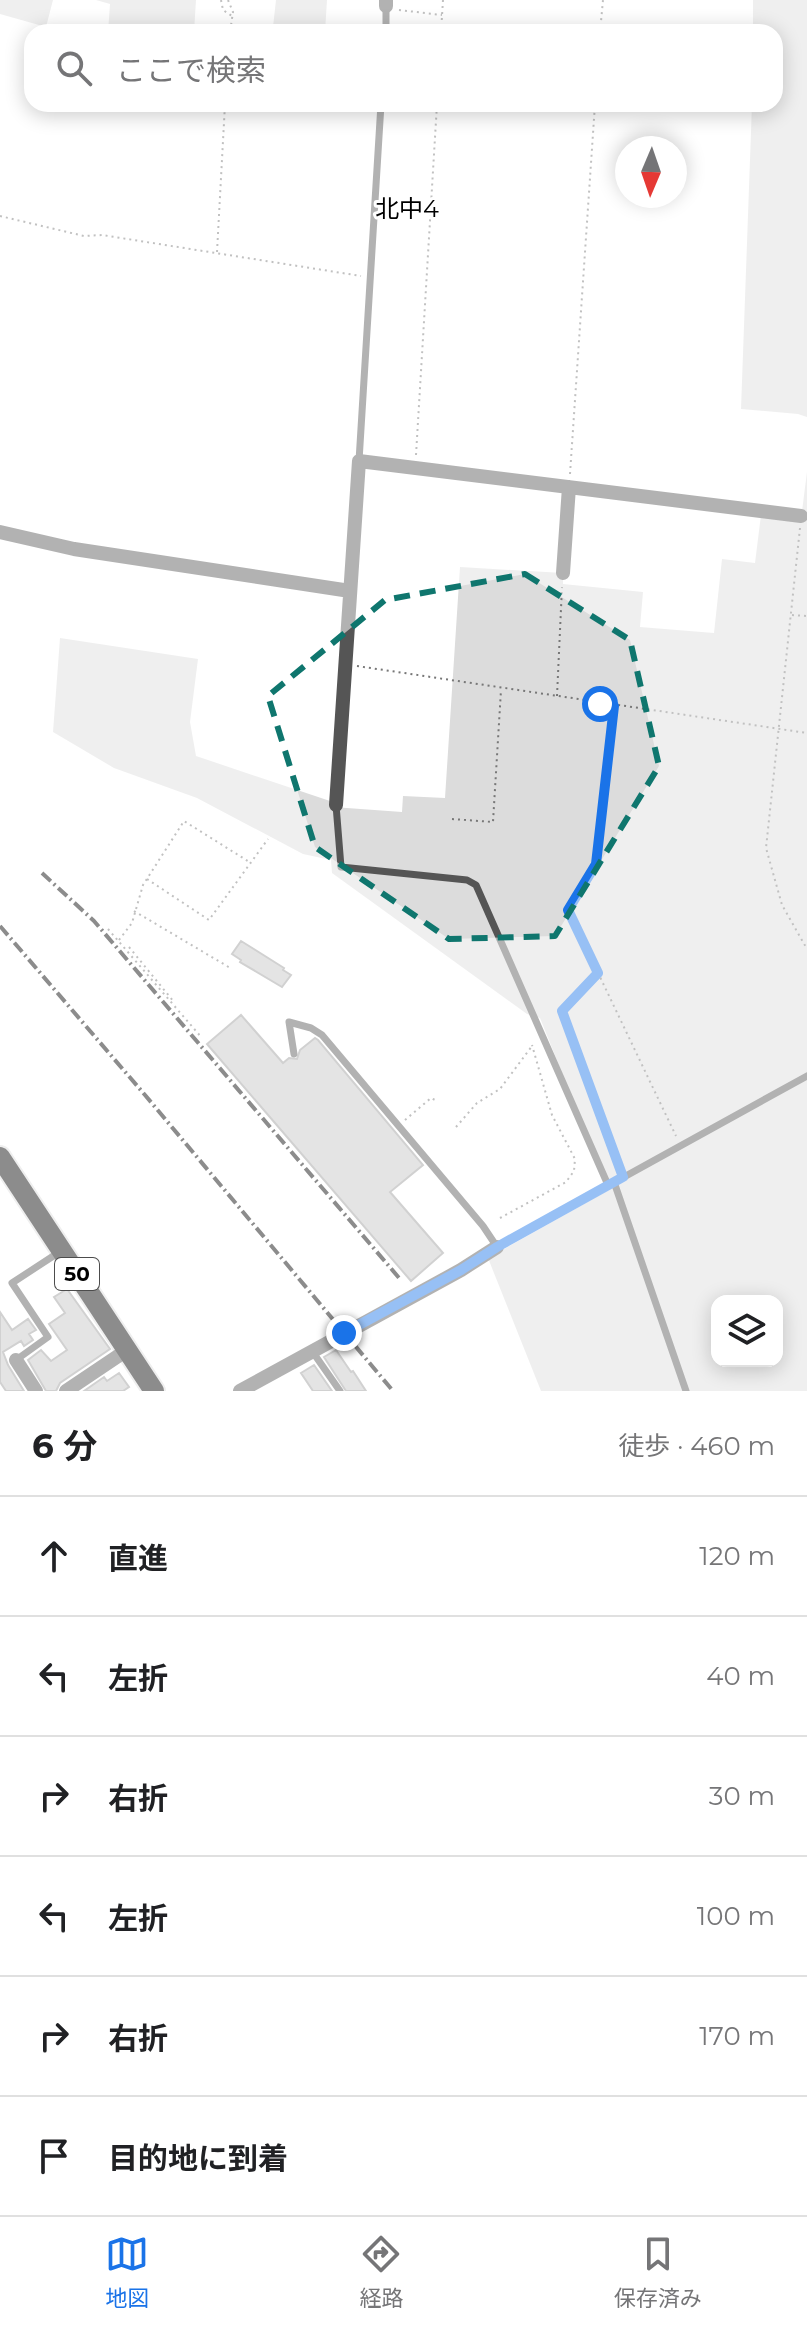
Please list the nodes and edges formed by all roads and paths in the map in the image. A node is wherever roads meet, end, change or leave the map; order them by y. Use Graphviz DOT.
graph roads {
  1 [pos="221,0"];
  2 [pos="228,0"];
  3 [pos="443,0"];
  4 [pos="603,0"];
  5 [pos="386,3"];
  6 [pos="442,15"];
  7 [pos="233,17"];
  8 [pos="232,24"];
  9 [pos="386,24"];
  10 [pos="441,24"];
  11 [pos="601,24"];
  12 [pos="225,112"];
  13 [pos="380,112"];
  14 [pos="437,112"];
  15 [pos="594,112"];
  16 [pos="0,216"];
  17 [pos="217,253"];
  18 [pos="370,277"];
  19 [pos="359,461"];
  20 [pos="415,468"];
  21 [pos="569,487"];
  22 [pos="801,516"];
  23 [pos="0,532"];
  24 [pos="563,573"];
  25 [pos="350,591"];
  26 [pos="791,615"];
  27 [pos="807,616"];
  28 [pos="345,664"];
  29 [pos="501,689"];
  30 [pos="557,697"];
  31 [pos="614,706"];
  32 [pos="778,729"];
  33 [pos="807,733"];
  34 [pos="336,805"];
  35 [pos="452,819"];
  36 [pos="268,839"];
  37 [pos="251,863"];
  38 [pos="147,879"];
  39 [pos="134,911"];
  40 [pos="108,929"];
  41 [pos="119,940"];
  42 [pos="129,947"];
  43 [pos="807,949"];
  44 [pos="232,969"];
  45 [pos="598,973"];
  46 [pos="294,1054"];
  47 [pos="807,1076"];
  48 [pos="437,1101"];
  49 [pos="399,1126"];
  50 [pos="456,1127"];
  51 [pos="680,1145"];
  52 [pos="0,1157"];
  53 [pos="623,1177"];
  54 [pos="611,1183"];
  55 [pos="500,1218"];
  56 [pos="497,1247"];
  57 [pos="61,1250"];
  58 [pos="127,1350"];
  59 [pos="312,1351"];
  60 [pos="16,1360"];
  61 [pos="36,1391"];
  62 [pos="66,1391"];
  63 [pos="154,1391"];
  64 [pos="240,1391"];
  65 [pos="340,1391"];
  66 [pos="686,1391"];
  1 -- 7 [label="path"];
  2 -- 7 [label="path"];
  3 -- 6 [label="path"];
  4 -- 11 [label="path"];
  5 -- 6 [label="path"];
  5 -- 9 [label="lane"];
  6 -- 10 [label="path"];
  7 -- 8 [label="path"];
  12 -- 17 [label="path"];
  13 -- 18 [label="lane"];
  14 -- 20 [label="path"];
  15 -- 21 [label="path"];
  16 -- 17 [label="path"];
  17 -- 18 [label="path"];
  18 -- 19 [label="lane"];
  19 -- 20 [label="street"];
  19 -- 25 [label="street"];
  20 -- 21 [label="street"];
  21 -- 22 [label="street"];
  21 -- 24 [label="street"];
  22 -- 26 [label="path"];
  23 -- 25 [label="street"];
  24 -- 30 [label="path"];
  25 -- 28 [label="street"];
  26 -- 27 [label="path"];
  26 -- 32 [label="path"];
  28 -- 29 [label="path"];
  28 -- 34 [label="street"];
  29 -- 30 [label="path"];
  29 -- 35 [label="path"];
  30 -- 31 [label="path"];
  31 -- 32 [label="path"];
  31 -- 45 [label="path"];
  32 -- 33 [label="path"];
  32 -- 43 [label="path"];
  34 -- 54 [label="lane"];
  36 -- 37 [label="path"];
  37 -- 38 [label="path"];
  37 -- 38 [label="path"];
  38 -- 39 [label="path"];
  39 -- 41 [label="path"];
  39 -- 44 [label="path"];
  40 -- 41 [label="path"];
  41 -- 42 [label="path"];
  45 -- 51 [label="path"];
  45 -- 53 [label="path"];
  46 -- 49 [label="lane"];
  47 -- 51 [label="lane"];
  48 -- 49 [label="path"];
  49 -- 56 [label="lane"];
  50 -- 55 [label="path"];
  51 -- 53 [label="lane"];
  52 -- 57 [label="main road, 50"];
  53 -- 54 [label="lane"];
  54 -- 56 [label="lane"];
  54 -- 66 [label="lane"];
  56 -- 59 [label="street"];
  57 -- 58 [label="main road, 50"];
  57 -- 60 [label="lane"];
  58 -- 62 [label="street"];
  58 -- 63 [label="main road, 50"];
  59 -- 64 [label="street"];
  59 -- 65 [label="lane"];
  60 -- 61 [label="street"];
}
